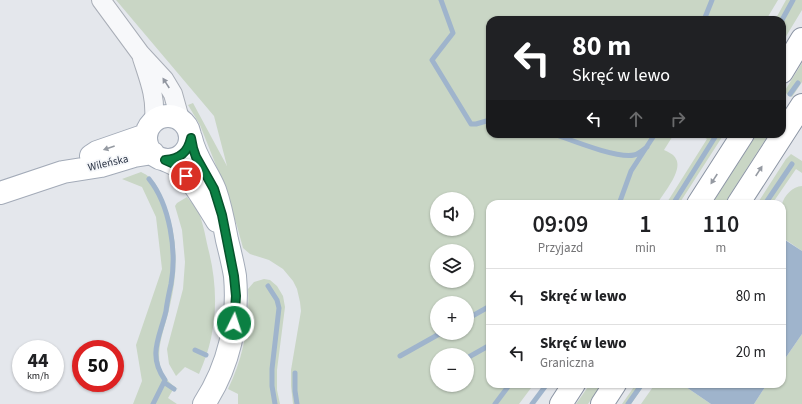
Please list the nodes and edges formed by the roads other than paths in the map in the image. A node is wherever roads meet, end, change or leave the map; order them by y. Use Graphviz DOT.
graph roads {
  1 [pos="101,0"];
  2 [pos="802,39"];
  3 [pos="140,53"];
  4 [pos="786,65"];
  5 [pos="802,105"];
  6 [pos="180,119"];
  7 [pos="786,130"];
  8 [pos="191,138"];
  9 [pos="740,138"];
  10 [pos="781,138"];
  11 [pos="155,142"];
  12 [pos="0,193"];
  13 [pos="701,200"];
  14 [pos="741,200"];
  15 [pos="227,242"];
  16 [pos="571,388"];
  17 [pos="613,388"];
  18 [pos="204,404"];
  19 [pos="560,404"];
  20 [pos="602,404"];
  1 -- 3 [label="street"];
  2 -- 4 [label="main road"];
  6 -- 3 [label="street, one-way"];
  3 -- 11 [label="street"];
  7 -- 5 [label="main road, one-way"];
  6 -- 8 [label="main road"];
  6 -- 11 [label="main road"];
  8 -- 11 [label="main road"];
  8 -- 15 [label="main road"];
  9 -- 13 [label="main road, one-way"];
  14 -- 10 [label="main road, one-way"];
  11 -- 12 [label="main road, Wileńska"];
  11 -- 15 [label="main road"];
  15 -- 18 [label="main road"];
  16 -- 19 [label="main road"];
  17 -- 20 [label="main road"];
}
